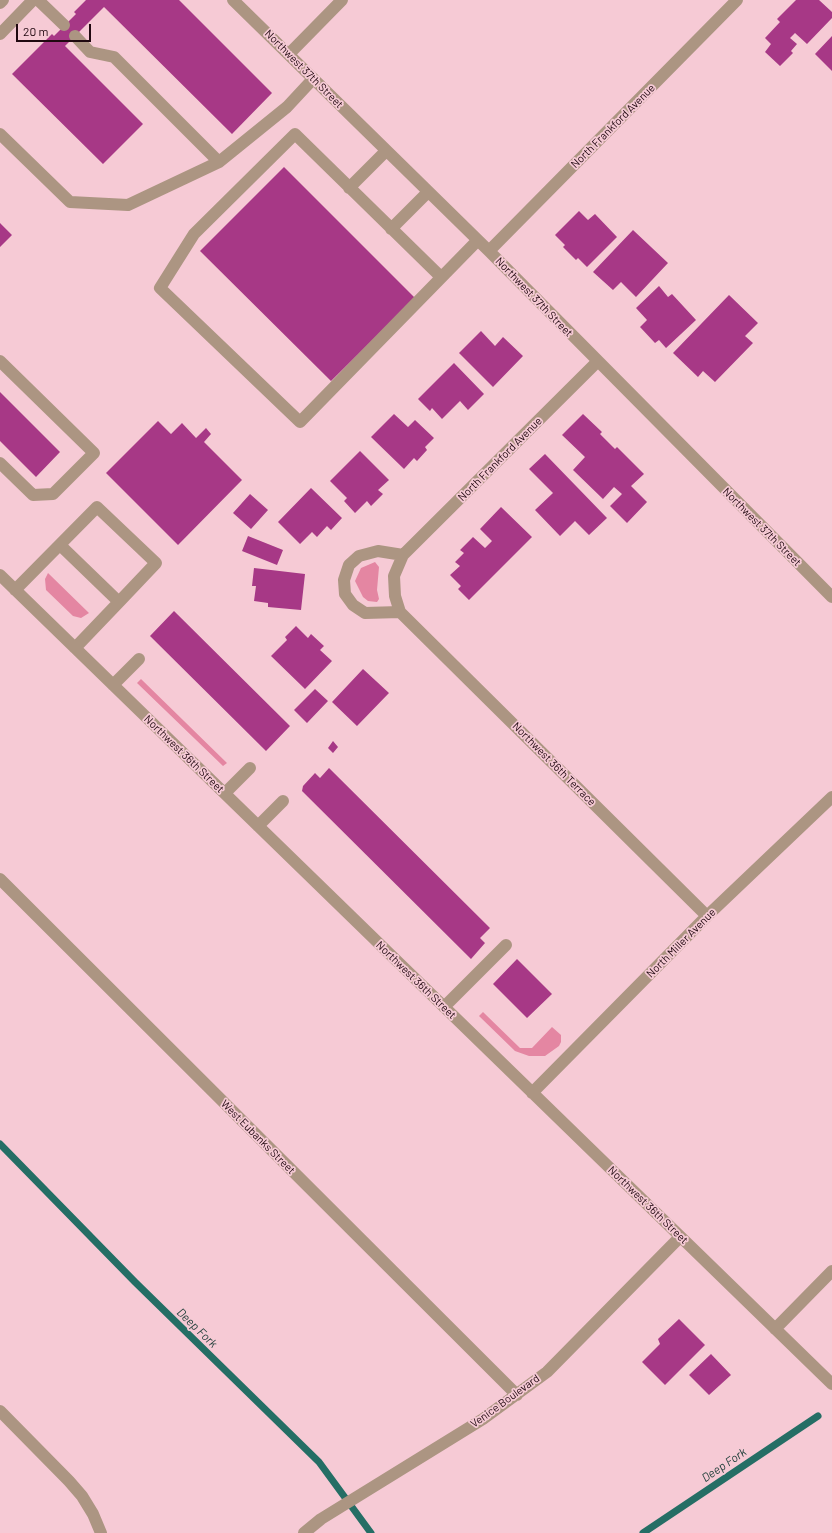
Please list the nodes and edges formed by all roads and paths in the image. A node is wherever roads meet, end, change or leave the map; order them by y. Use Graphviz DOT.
graph roads {
  1 [pos="3,0"];
  2 [pos="33,0"];
  3 [pos="38,0"];
  4 [pos="233,0"];
  5 [pos="342,0"];
  6 [pos="737,0"];
  7 [pos="0,3"];
  8 [pos="64,25"];
  9 [pos="0,34"];
  10 [pos="75,36"];
  11 [pos="288,54"];
  12 [pos="313,79"];
  13 [pos="0,134"];
  14 [pos="386,151"];
  15 [pos="219,162"];
  16 [pos="349,188"];
  17 [pos="428,192"];
  18 [pos="392,229"];
  19 [pos="477,240"];
  20 [pos="489,251"];
  21 [pos="441,278"];
  22 [pos="0,360"];
  23 [pos="597,362"];
  24 [pos="0,463"];
  25 [pos="60,545"];
  26 [pos="403,555"];
  27 [pos="0,575"];
  28 [pos="16,590"];
  29 [pos="832,598"];
  30 [pos="119,602"];
  31 [pos="400,612"];
  32 [pos="75,648"];
  33 [pos="138,659"];
  34 [pos="114,685"];
  35 [pos="250,768"];
  36 [pos="225,793"];
  37 [pos="832,797"];
  38 [pos="283,801"];
  39 [pos="258,826"];
  40 [pos="0,878"];
  41 [pos="707,916"];
  42 [pos="506,945"];
  43 [pos="444,1007"];
  44 [pos="532,1093"];
  45 [pos="680,1237"];
  46 [pos="832,1271"];
  47 [pos="775,1329"];
  48 [pos="832,1384"];
  49 [pos="517,1395"];
  50 [pos="0,1411"];
  51 [pos="101,1533"];
  52 [pos="304,1533"];
  1 -- 7 [label="street"];
  2 -- 9 [label="street"];
  3 -- 8 [label="street"];
  4 -- 11 [label="street, Northwest 37th Street"];
  5 -- 11 [label="street"];
  6 -- 20 [label="street, North Frankford Avenue"];
  10 -- 15 [label="street"];
  11 -- 12 [label="street, Northwest 37th Street"];
  12 -- 14 [label="street, Northwest 37th Street"];
  12 -- 15 [label="street"];
  13 -- 15 [label="street"];
  14 -- 16 [label="street"];
  14 -- 17 [label="street, Northwest 37th Street"];
  16 -- 18 [label="street"];
  16 -- 21 [label="street"];
  17 -- 18 [label="street"];
  17 -- 19 [label="street, Northwest 37th Street"];
  18 -- 21 [label="street"];
  19 -- 20 [label="street, Northwest 37th Street"];
  19 -- 21 [label="street"];
  20 -- 23 [label="street, Northwest 37th Street"];
  22 -- 24 [label="street"];
  23 -- 26 [label="street, North Frankford Avenue"];
  23 -- 29 [label="street, Northwest 37th Street"];
  25 -- 28 [label="street"];
  25 -- 30 [label="street"];
  25 -- 30 [label="street"];
  26 -- 31 [label="street"];
  26 -- 31 [label="street"];
  27 -- 28 [label="street, Northwest 36th Street"];
  28 -- 32 [label="street, Northwest 36th Street"];
  30 -- 32 [label="street"];
  31 -- 41 [label="street, Northwest 36th Terrace"];
  32 -- 34 [label="street, Northwest 36th Street"];
  33 -- 34 [label="street"];
  34 -- 36 [label="street, Northwest 36th Street"];
  35 -- 36 [label="street"];
  36 -- 39 [label="street, Northwest 36th Street"];
  37 -- 41 [label="street, North Miller Avenue"];
  38 -- 39 [label="street"];
  39 -- 43 [label="street, Northwest 36th Street"];
  40 -- 49 [label="street, West Eubanks Street"];
  41 -- 44 [label="street, North Miller Avenue"];
  42 -- 43 [label="street"];
  43 -- 44 [label="street, Northwest 36th Street"];
  44 -- 45 [label="street, Northwest 36th Street"];
  45 -- 47 [label="street, Northwest 36th Street"];
  45 -- 49 [label="street, Venice Boulevard"];
  46 -- 47 [label="street"];
  47 -- 48 [label="street, Northwest 36th Street"];
  49 -- 52 [label="street, Venice Boulevard"];
  50 -- 51 [label="street"];
}
